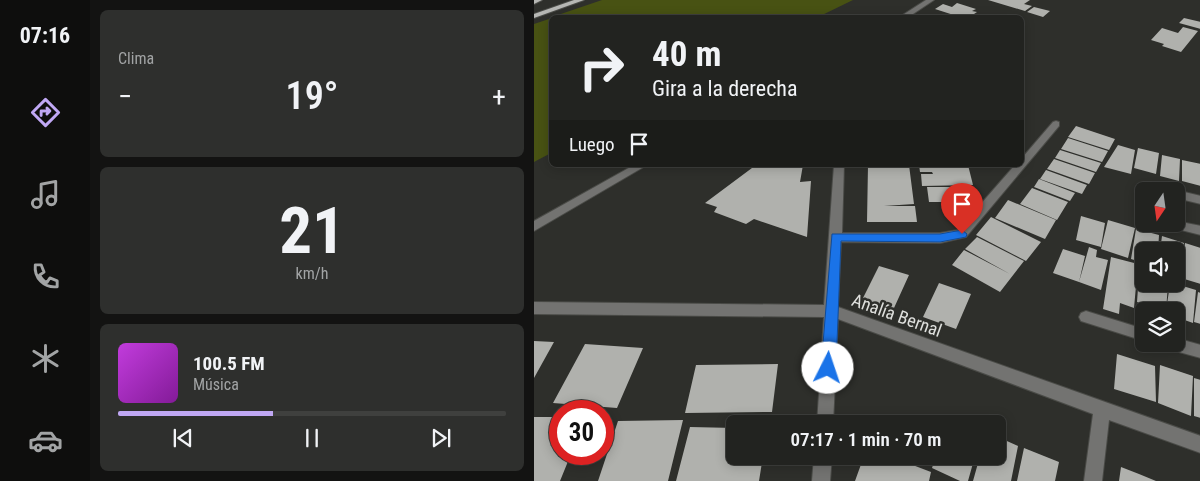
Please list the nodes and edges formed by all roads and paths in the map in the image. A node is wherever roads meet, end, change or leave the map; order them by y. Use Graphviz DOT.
graph roads {
  1 [pos="539,0"];
  2 [pos="581,0"];
  3 [pos="931,0"];
  4 [pos="534,2"];
  5 [pos="905,15"];
  6 [pos="534,16"];
  7 [pos="1056,124"];
  8 [pos="1024,161"];
  9 [pos="639,167"];
  10 [pos="840,167"];
  11 [pos="1018,167"];
  12 [pos="1185,196"];
  13 [pos="1200,200"];
  14 [pos="534,227"];
  15 [pos="1185,228"];
  16 [pos="1200,232"];
  17 [pos="836,237"];
  18 [pos="534,308"];
  19 [pos="832,311"];
  20 [pos="1086,316"];
  21 [pos="1135,332"];
  22 [pos="1185,348"];
  23 [pos="1200,352"];
  24 [pos="1102,409"];
  25 [pos="826,415"];
  26 [pos="1200,445"];
  27 [pos="822,465"];
  28 [pos="821,481"];
  29 [pos="1093,481"];
  1 -- 4 [label="main road"];
  2 -- 6 [label="main road"];
  3 -- 5 [label="street"];
  7 -- 8 [label="street"];
  9 -- 14 [label="street"];
  10 -- 17 [label="street"];
  11 -- 17 [label="street"];
  12 -- 13 [label="street"];
  15 -- 16 [label="street"];
  17 -- 19 [label="street"];
  18 -- 19 [label="street, Analía Bernal"];
  19 -- 24 [label="street, Analía Bernal"];
  19 -- 25 [label="street"];
  20 -- 21 [label="street"];
  22 -- 23 [label="street"];
  24 -- 26 [label="street, Analía Bernal"];
  24 -- 29 [label="street"];
  27 -- 28 [label="street"];
}
